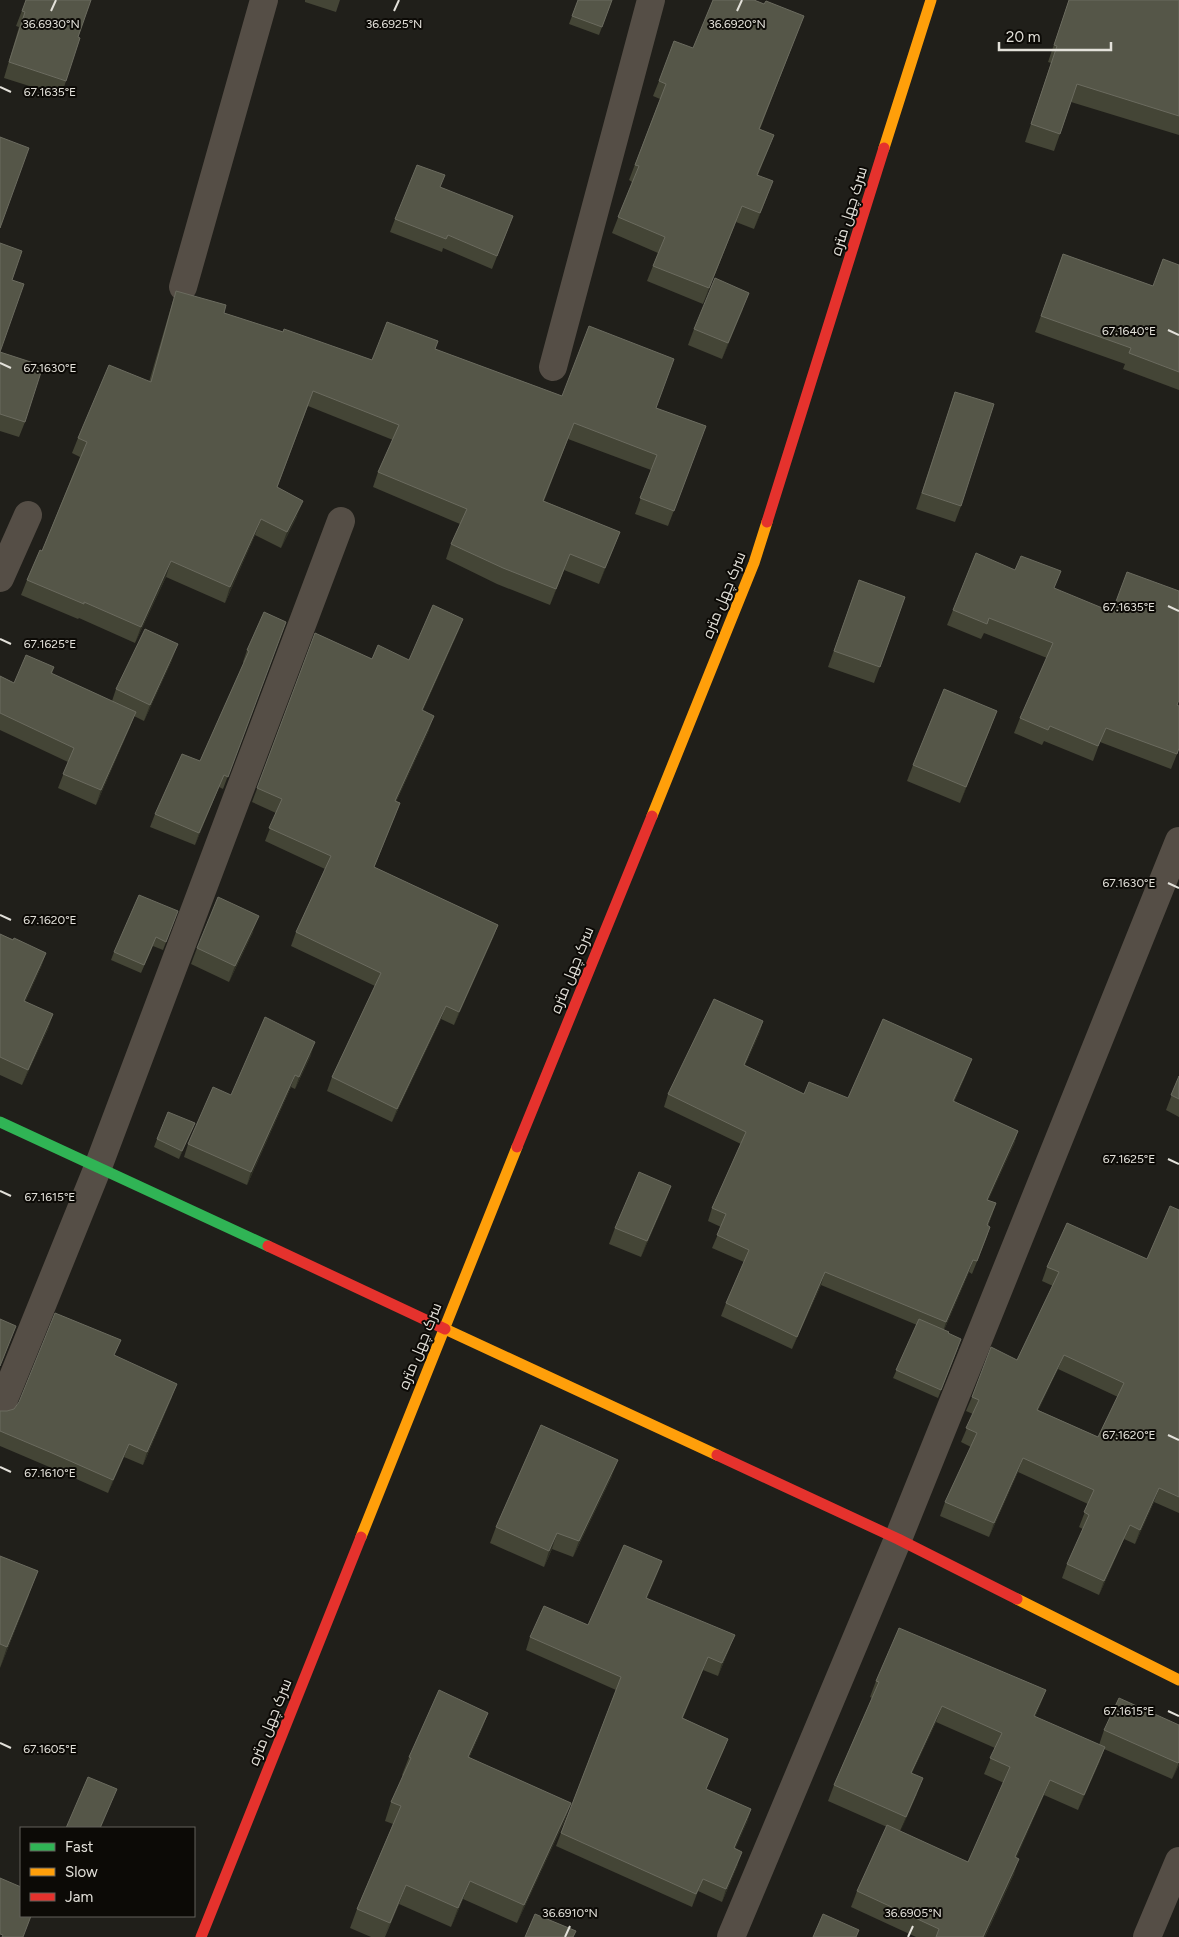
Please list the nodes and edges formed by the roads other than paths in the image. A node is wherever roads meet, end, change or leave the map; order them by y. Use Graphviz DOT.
graph roads {
  1 [pos="264,0"];
  2 [pos="651,0"];
  3 [pos="931,0"];
  4 [pos="183,287"];
  5 [pos="552,367"];
  6 [pos="28,515"];
  7 [pos="340,521"];
  8 [pos="0,578"];
  9 [pos="1179,841"];
  10 [pos="0,1122"];
  11 [pos="98,1167"];
  12 [pos="444,1328"];
  13 [pos="0,1409"];
  14 [pos="898,1539"];
  15 [pos="1179,1680"];
  16 [pos="1179,1861"];
  17 [pos="200,1937"];
  18 [pos="731,1937"];
  19 [pos="1147,1937"];
  1 -- 4 [label="street"];
  2 -- 5 [label="street"];
  3 -- 12 [label="street, سرک چهل متره"];
  6 -- 8 [label="street"];
  7 -- 11 [label="street"];
  9 -- 14 [label="street"];
  10 -- 11 [label="street"];
  11 -- 12 [label="street"];
  11 -- 13 [label="street"];
  12 -- 14 [label="street"];
  12 -- 17 [label="street, سرک چهل متره"];
  14 -- 15 [label="street"];
  14 -- 18 [label="street"];
  16 -- 19 [label="street"];
}
